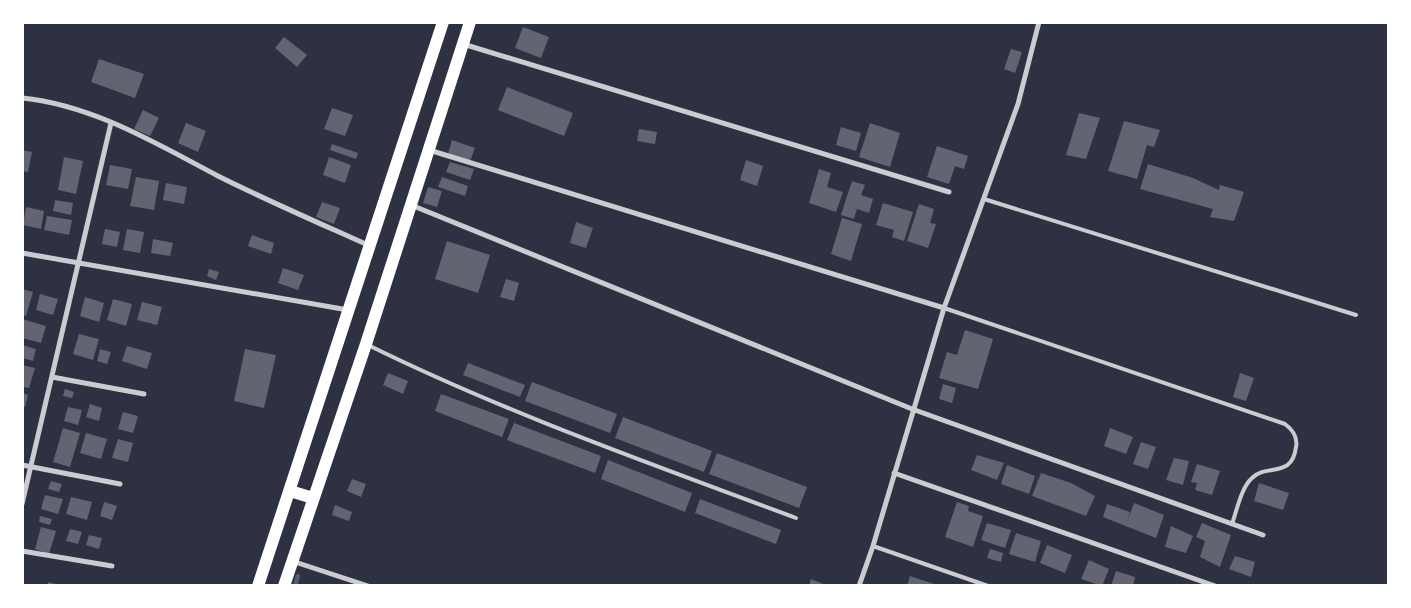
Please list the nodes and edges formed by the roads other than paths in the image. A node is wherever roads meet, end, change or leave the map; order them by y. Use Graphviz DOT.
graph roads {
  1 [pos="443,22"];
  2 [pos="470,22"];
  3 [pos="1039,22"];
  4 [pos="463,44"];
  5 [pos="22,98"];
  6 [pos="111,123"];
  7 [pos="428,150"];
  8 [pos="949,192"];
  9 [pos="984,198"];
  10 [pos="410,204"];
  11 [pos="370,246"];
  12 [pos="22,253"];
  13 [pos="78,262"];
  14 [pos="944,308"];
  15 [pos="349,310"];
  16 [pos="1356,315"];
  17 [pos="366,344"];
  18 [pos="52,376"];
  19 [pos="144,394"];
  20 [pos="912,409"];
  21 [pos="22,465"];
  22 [pos="31,467"];
  23 [pos="894,473"];
  24 [pos="120,484"];
  25 [pos="290,491"];
  26 [pos="313,498"];
  27 [pos="22,504"];
  28 [pos="796,518"];
  29 [pos="1232,524"];
  30 [pos="1263,535"];
  31 [pos="874,546"];
  32 [pos="22,551"];
  33 [pos="291,561"];
  34 [pos="112,566"];
  35 [pos="258,586"];
  36 [pos="284,586"];
  37 [pos="368,586"];
  38 [pos="859,586"];
  39 [pos="988,586"];
  40 [pos="1215,586"];
  1 -- 11 [label="main road"];
  2 -- 4 [label="main road"];
  3 -- 9 [label="street"];
  4 -- 7 [label="main road"];
  4 -- 8 [label="street"];
  5 -- 6 [label="street"];
  6 -- 11 [label="street"];
  6 -- 13 [label="street"];
  7 -- 10 [label="main road"];
  7 -- 14 [label="street"];
  9 -- 14 [label="street"];
  9 -- 16 [label="lane"];
  10 -- 17 [label="main road"];
  10 -- 20 [label="street"];
  11 -- 15 [label="main road"];
  12 -- 13 [label="street"];
  13 -- 15 [label="street"];
  13 -- 18 [label="street"];
  14 -- 20 [label="street"];
  14 -- 29 [label="lane"];
  15 -- 25 [label="main road"];
  17 -- 26 [label="main road"];
  17 -- 28 [label="lane"];
  18 -- 19 [label="street"];
  18 -- 22 [label="street"];
  20 -- 23 [label="street"];
  20 -- 29 [label="street"];
  21 -- 22 [label="street"];
  22 -- 24 [label="street"];
  22 -- 27 [label="street"];
  23 -- 31 [label="street"];
  23 -- 40 [label="street"];
  25 -- 26 [label="main road"];
  25 -- 35 [label="main road"];
  26 -- 33 [label="main road"];
  29 -- 30 [label="street"];
  31 -- 38 [label="street"];
  31 -- 39 [label="lane"];
  32 -- 34 [label="street"];
  33 -- 36 [label="main road"];
  33 -- 37 [label="street"];
}
